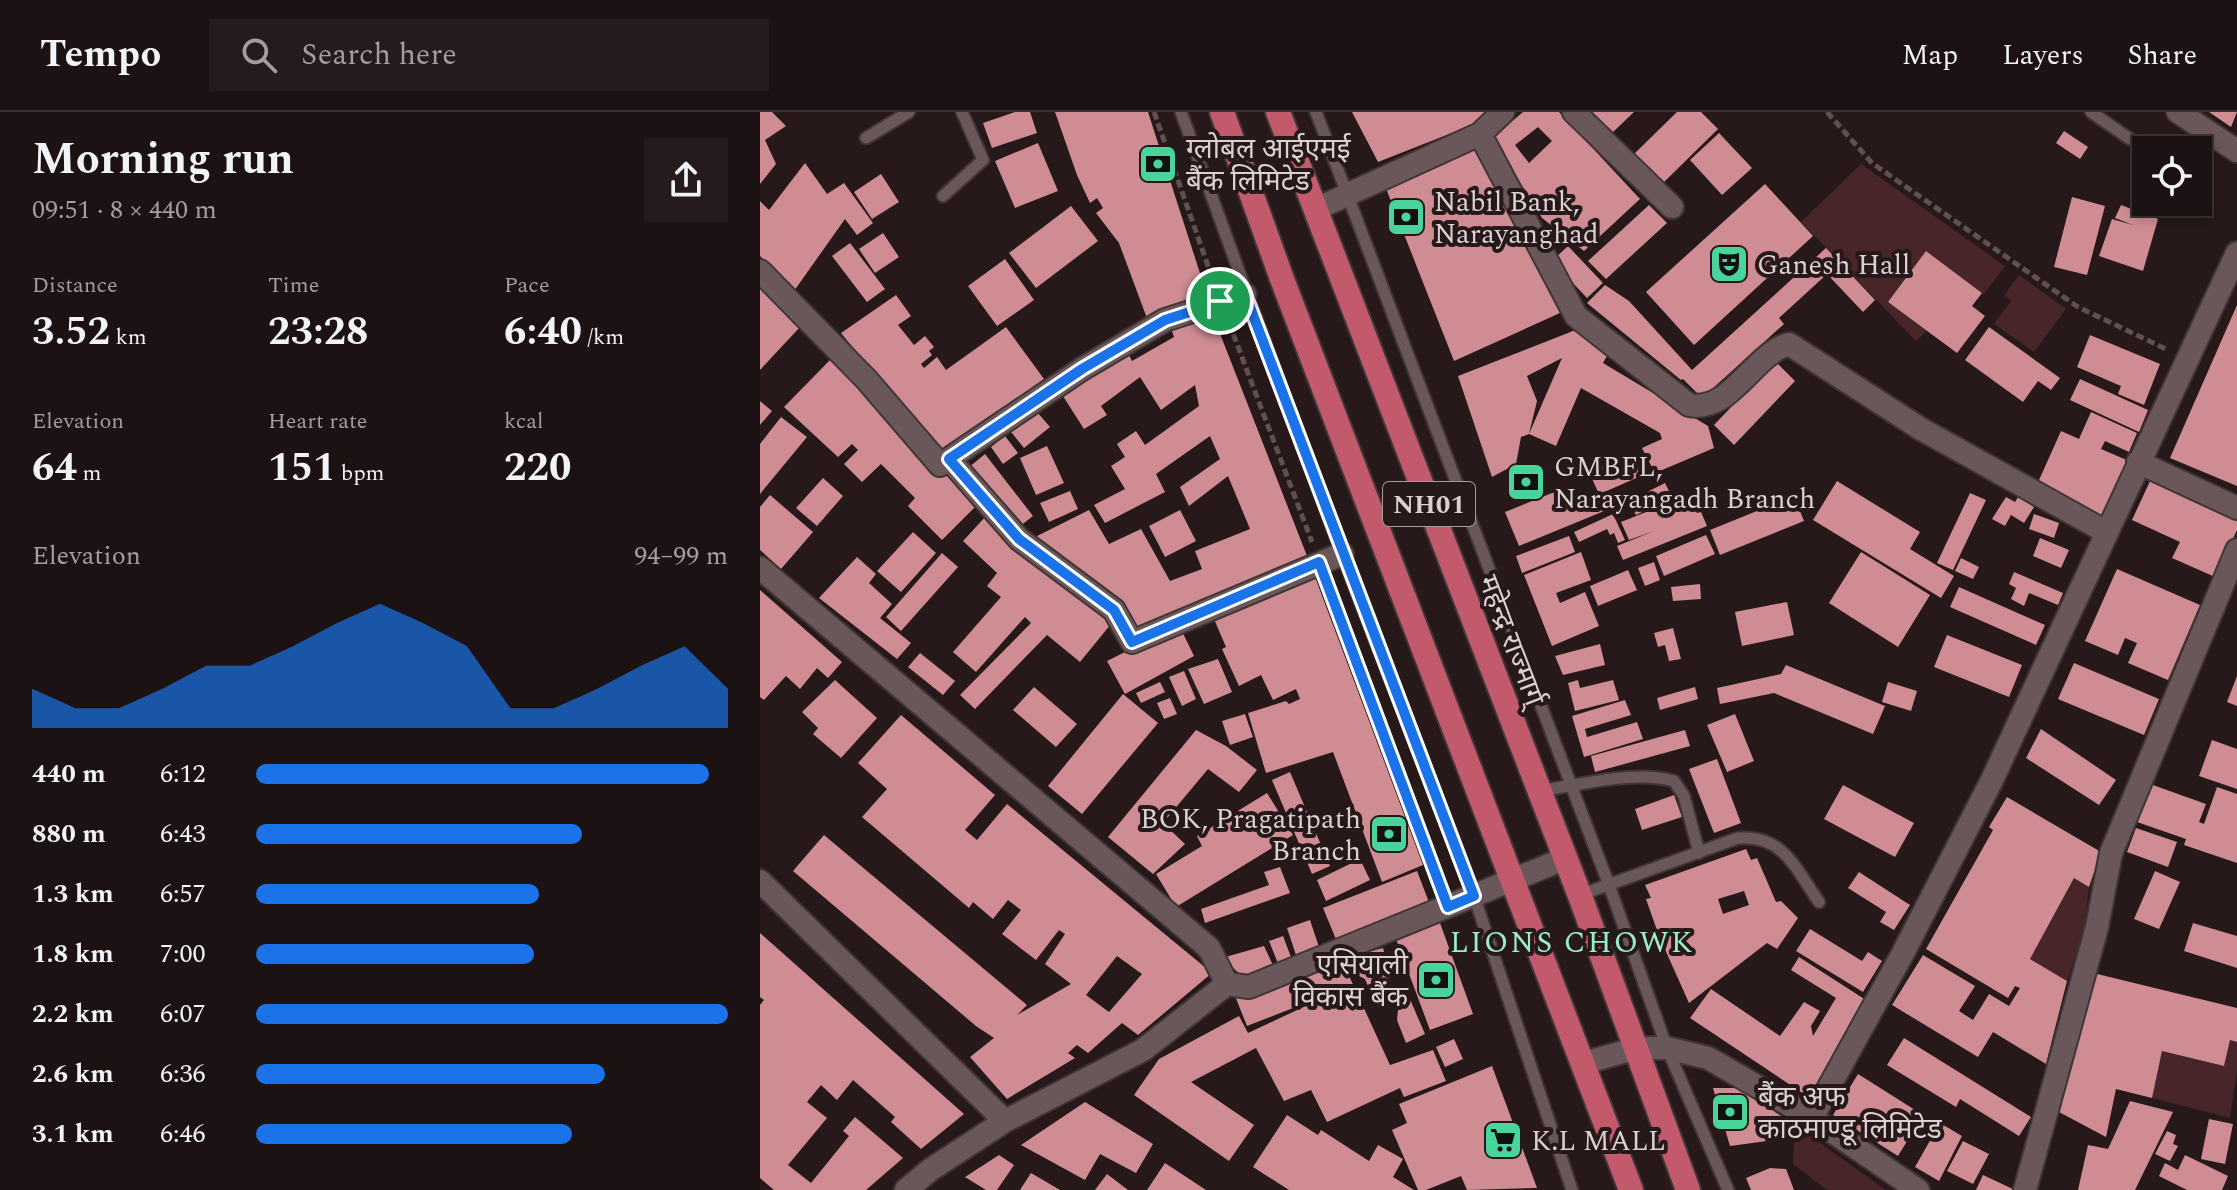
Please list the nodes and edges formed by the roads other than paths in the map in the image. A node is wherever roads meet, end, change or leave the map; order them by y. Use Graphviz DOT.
graph roads {
  1 [pos="909,112"];
  2 [pos="962,112"];
  3 [pos="1181,112"];
  4 [pos="1222,112"];
  5 [pos="1278,112"];
  6 [pos="1316,112"];
  7 [pos="1503,112"];
  8 [pos="1574,112"];
  9 [pos="2091,112"];
  10 [pos="2178,112"];
  11 [pos="1480,134"];
  12 [pos="866,138"];
  13 [pos="2130,139"];
  14 [pos="2237,151"];
  15 [pos="1346,195"];
  16 [pos="943,196"];
  17 [pos="1672,207"];
  18 [pos="1316,209"];
  19 [pos="2237,253"];
  20 [pos="760,271"];
  21 [pos="1245,294"];
  22 [pos="949,459"];
  23 [pos="2138,462"];
  24 [pos="2237,508"];
  25 [pos="2106,532"];
  26 [pos="2237,550"];
  27 [pos="1342,554"];
  28 [pos="760,568"];
  29 [pos="1572,786"];
  30 [pos="1538,791"];
  31 [pos="1699,853"];
  32 [pos="1564,859"];
  33 [pos="760,881"];
  34 [pos="1514,881"];
  35 [pos="1609,885"];
  36 [pos="1474,896"];
  37 [pos="1580,896"];
  38 [pos="1819,902"];
  39 [pos="1227,984"];
  40 [pos="1637,1048"];
  41 [pos="1667,1048"];
  42 [pos="1584,1063"];
  43 [pos="1812,1118"];
  44 [pos="1005,1121"];
  45 [pos="906,1190"];
  46 [pos="1572,1190"];
  47 [pos="1631,1190"];
  48 [pos="1688,1190"];
  49 [pos="1728,1190"];
  50 [pos="1918,1190"];
  51 [pos="2025,1190"];
  1 -- 12 [label="lane"];
  2 -- 16 [label="lane"];
  3 -- 21 [label="lane"];
  4 -- 34 [label="highway, NH01"];
  5 -- 18 [label="highway, महेन्द्र राज्मार्ग् / NH01"];
  6 -- 15 [label="lane"];
  7 -- 11 [label="street"];
  8 -- 17 [label="street"];
  9 -- 13 [label="lane"];
  10 -- 14 [label="street"];
  11 -- 15 [label="street"];
  11 -- 25 [label="street"];
  15 -- 18 [label="street"];
  15 -- 29 [label="lane"];
  18 -- 30 [label="highway, महेन्द्र राज्मार्ग् / NH01"];
  19 -- 23 [label="street"];
  20 -- 22 [label="street"];
  21 -- 22 [label="street"];
  21 -- 27 [label="lane"];
  22 -- 27 [label="street"];
  23 -- 24 [label="street"];
  23 -- 25 [label="street"];
  25 -- 43 [label="street"];
  26 -- 51 [label="street"];
  27 -- 36 [label="lane"];
  28 -- 39 [label="street"];
  29 -- 30 [label="lane"];
  29 -- 31 [label="lane"];
  29 -- 35 [label="lane"];
  30 -- 32 [label="highway, महेन्द्र राज्मार्ग् / NH01"];
  31 -- 35 [label="lane"];
  31 -- 38 [label="lane"];
  32 -- 34 [label="street"];
  32 -- 37 [label="highway, महेन्द्र राज्मार्ग् / NH01"];
  33 -- 44 [label="street"];
  34 -- 36 [label="street"];
  34 -- 42 [label="highway, NH01"];
  35 -- 37 [label="lane"];
  35 -- 41 [label="lane"];
  36 -- 39 [label="street"];
  36 -- 46 [label="lane"];
  37 -- 40 [label="highway, महेन्द्र राज्मार्ग् / NH01"];
  39 -- 44 [label="street"];
  40 -- 41 [label="street"];
  40 -- 42 [label="street"];
  40 -- 48 [label="highway, महेन्द्र राज्मार्ग् / NH01"];
  41 -- 43 [label="street"];
  41 -- 49 [label="lane"];
  42 -- 47 [label="highway, NH01"];
  43 -- 50 [label="street"];
  44 -- 45 [label="street"];
}
